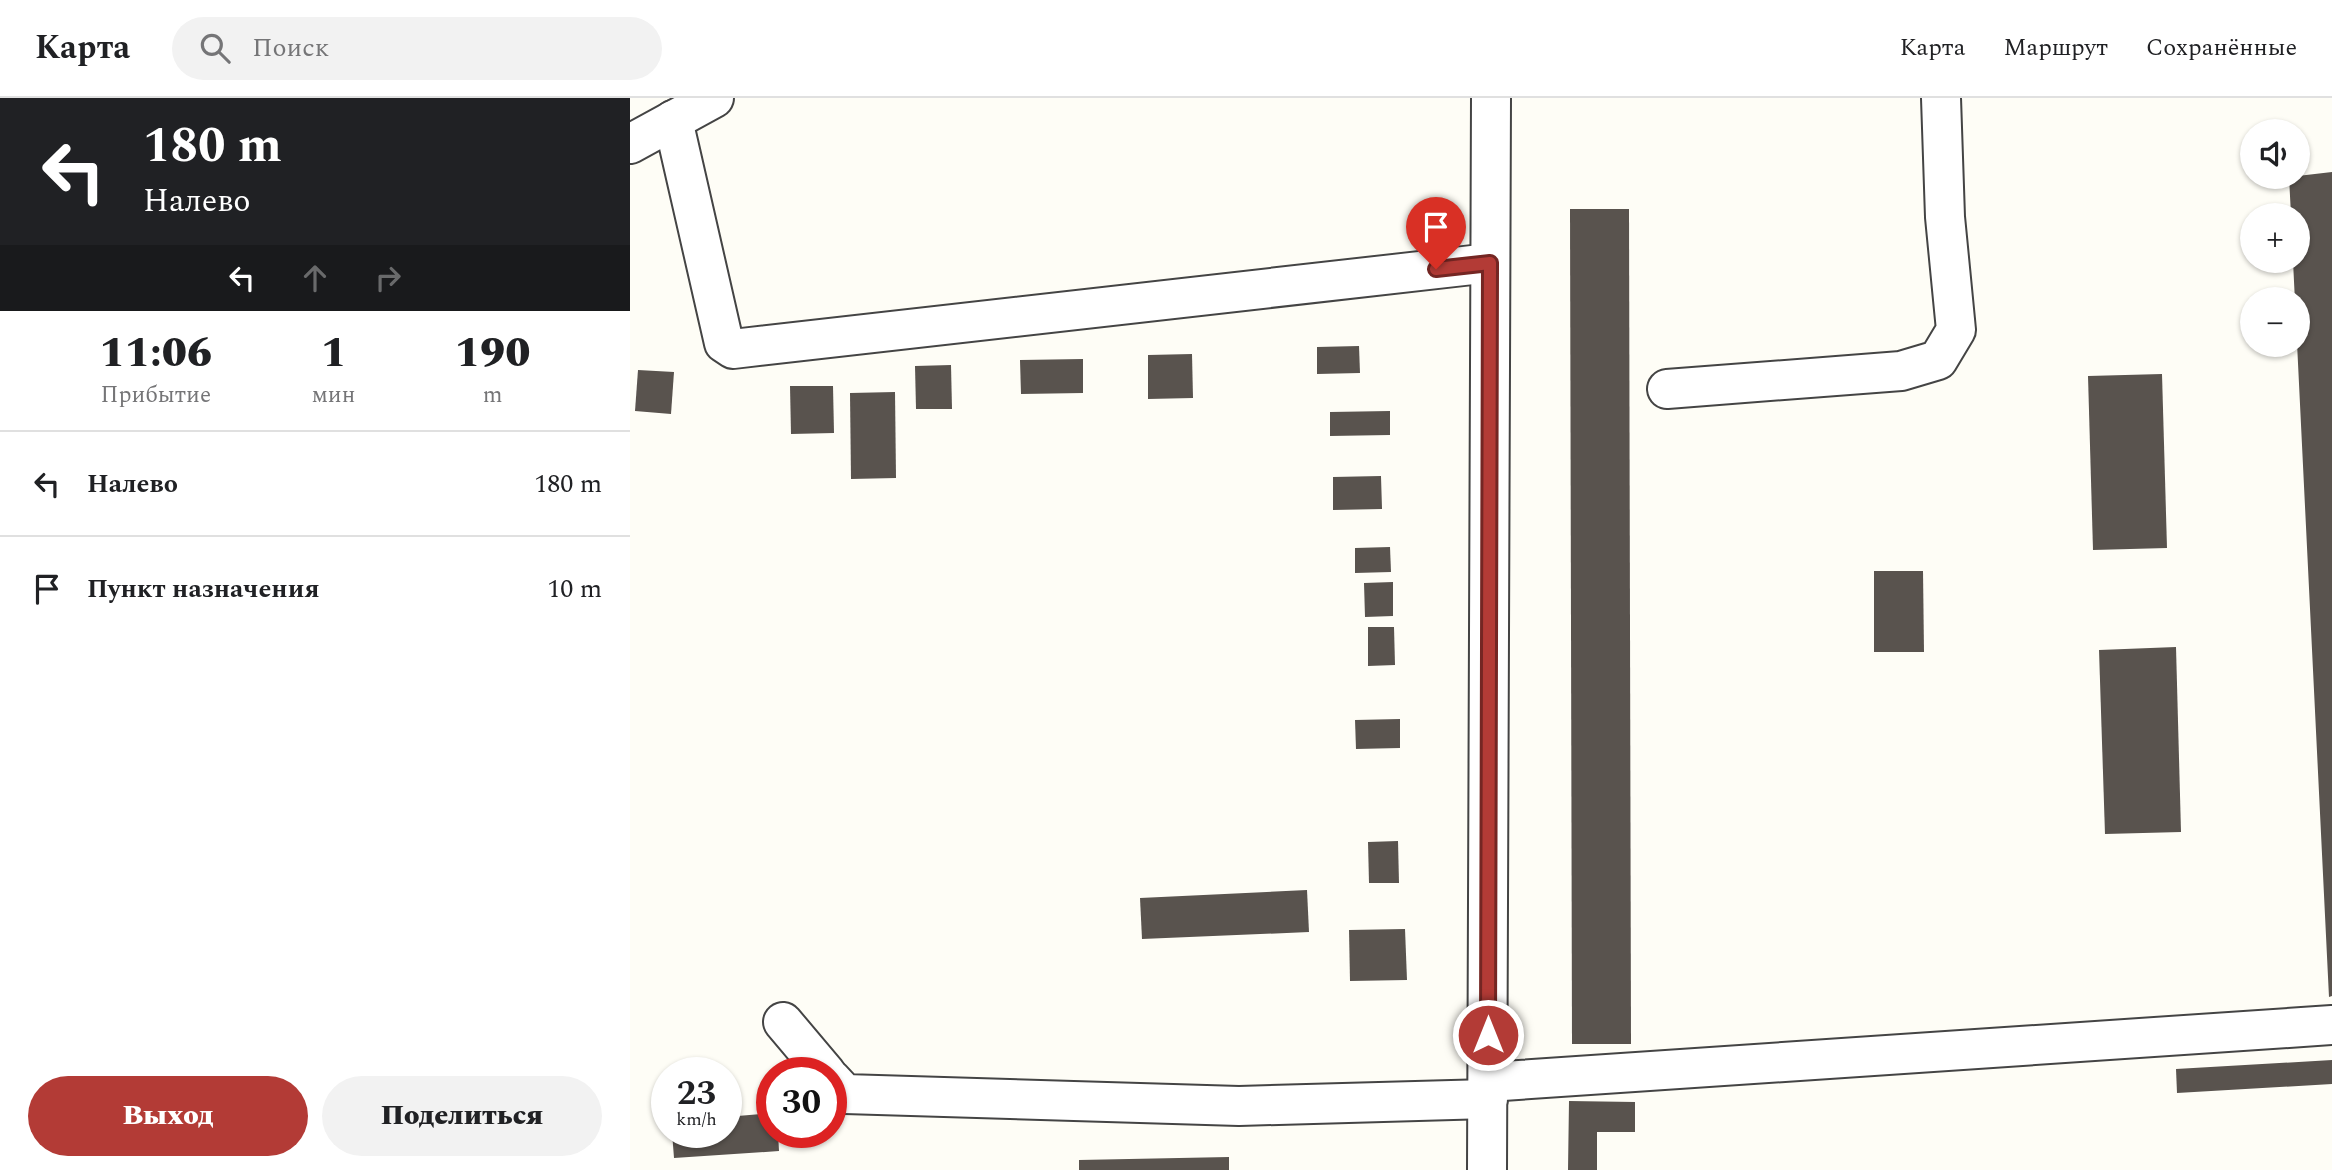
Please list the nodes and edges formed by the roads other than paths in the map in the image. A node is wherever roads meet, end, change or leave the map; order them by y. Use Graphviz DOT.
graph roads {
  1 [pos="714,98"];
  2 [pos="1491,98"];
  3 [pos="1941,98"];
  4 [pos="673,120"];
  5 [pos="630,144"];
  6 [pos="1490,263"];
  7 [pos="1667,389"];
  8 [pos="783,1022"];
  9 [pos="2332,1024"];
  10 [pos="813,1057"];
  11 [pos="1488,1090"];
  12 [pos="847,1094"];
  13 [pos="1486,1170"];
  1 -- 4 [label="street"];
  2 -- 6 [label="street"];
  3 -- 7 [label="street"];
  4 -- 5 [label="street"];
  4 -- 6 [label="street"];
  6 -- 11 [label="street"];
  8 -- 10 [label="street"];
  9 -- 11 [label="street"];
  11 -- 12 [label="street"];
  11 -- 13 [label="street"];
}
